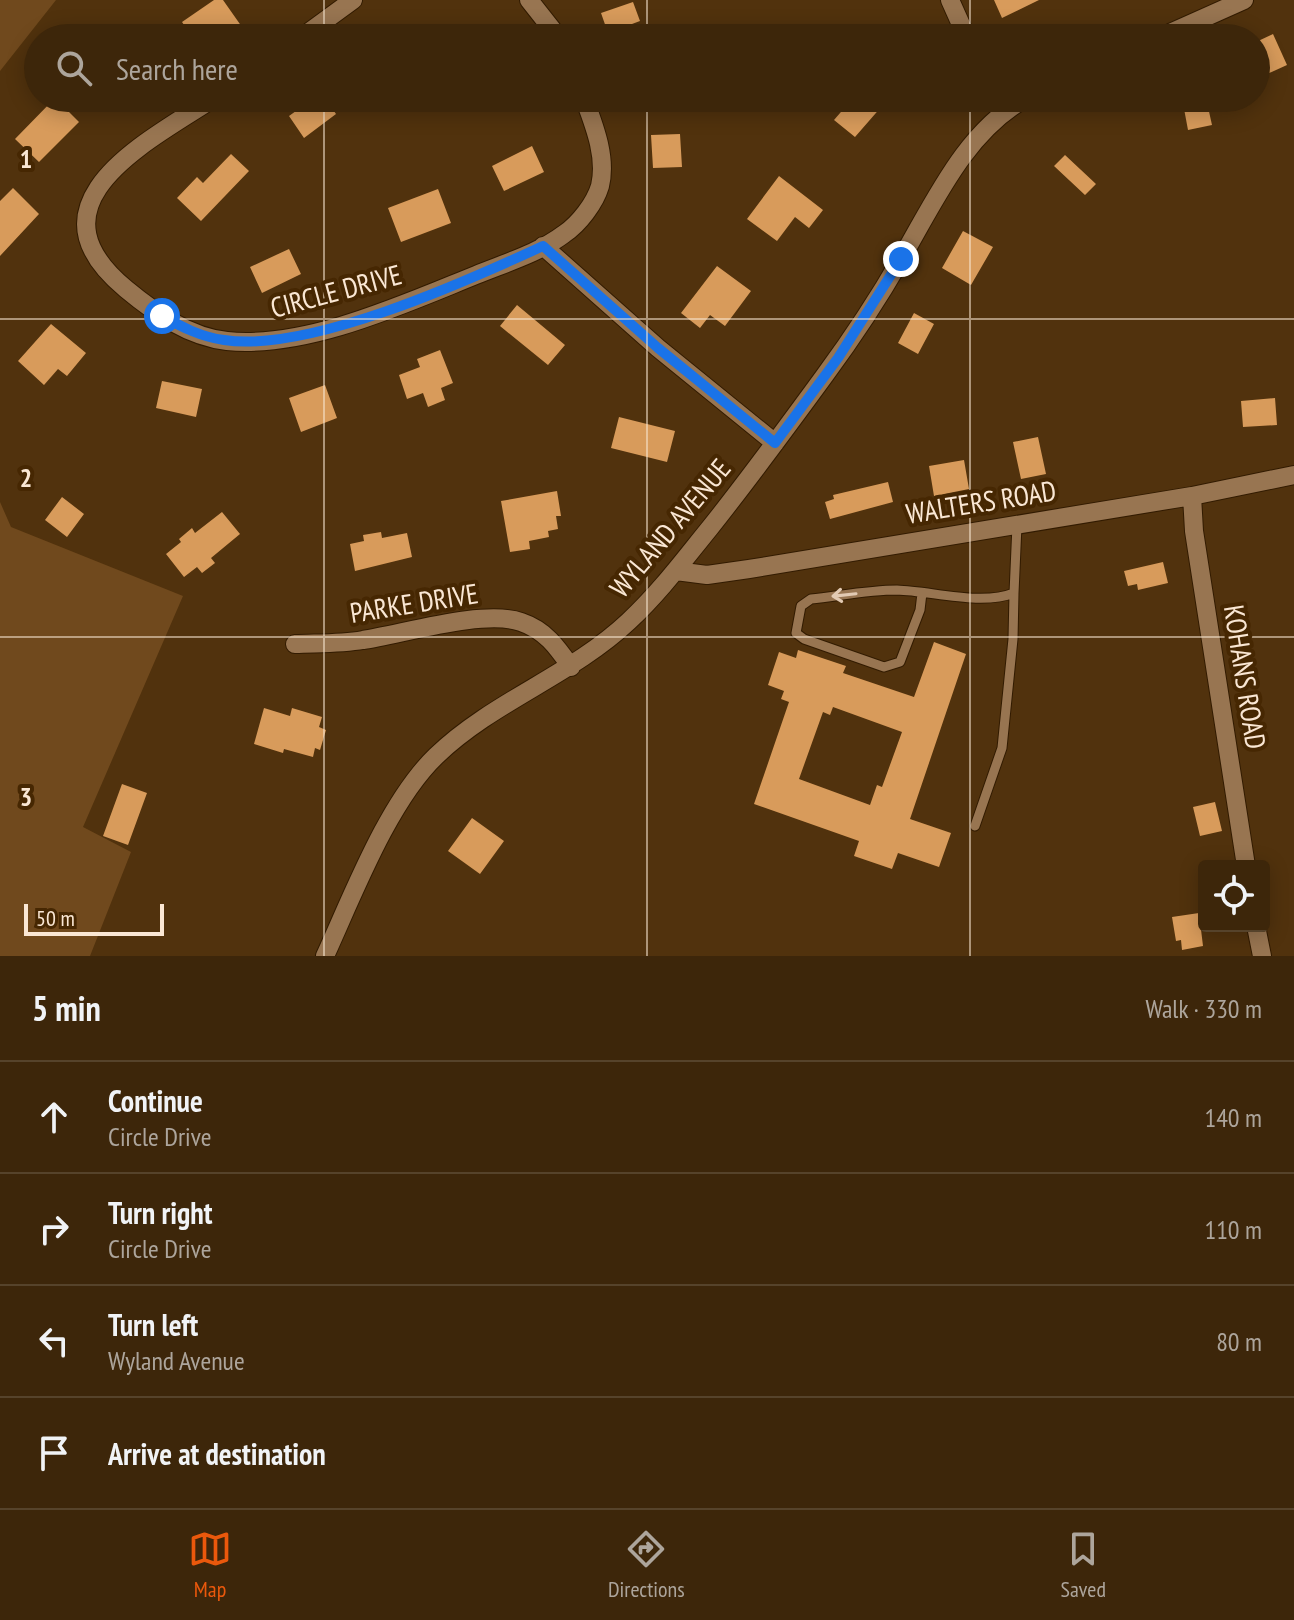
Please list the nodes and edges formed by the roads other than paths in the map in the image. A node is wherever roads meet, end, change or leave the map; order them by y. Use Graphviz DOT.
graph roads {
  1 [pos="353,0"];
  2 [pos="529,0"];
  3 [pos="950,0"];
  4 [pos="1244,0"];
  5 [pos="320,24"];
  6 [pos="548,24"];
  7 [pos="961,24"];
  8 [pos="1190,24"];
  9 [pos="192,112"];
  10 [pos="588,112"];
  11 [pos="995,112"];
  12 [pos="543,246"];
  13 [pos="775,443"];
  14 [pos="1294,475"];
  15 [pos="1192,496"];
  16 [pos="1017,525"];
  17 [pos="676,571"];
  18 [pos="922,593"];
  19 [pos="1014,593"];
  20 [pos="295,644"];
  21 [pos="571,667"];
  22 [pos="975,826"];
  23 [pos="1245,860"];
  24 [pos="1257,932"];
  25 [pos="325,956"];
  26 [pos="1262,956"];
  1 -- 5 [label="street"];
  2 -- 6 [label="street"];
  3 -- 7 [label="street"];
  4 -- 8 [label="street"];
  9 -- 12 [label="street, CIRCLE DRIVE"];
  10 -- 12 [label="street, CIRCLE DRIVE"];
  11 -- 13 [label="street, WYLAND AVENUE"];
  12 -- 13 [label="street"];
  13 -- 17 [label="street, WYLAND AVENUE"];
  14 -- 15 [label="street, WALTERS ROAD"];
  15 -- 16 [label="street, WALTERS ROAD"];
  15 -- 23 [label="street, KOHANS ROAD"];
  16 -- 17 [label="street, WALTERS ROAD"];
  16 -- 19 [label="lane"];
  17 -- 21 [label="street, WYLAND AVENUE"];
  18 -- 18 [label="lane, one-way"];
  18 -- 19 [label="lane"];
  19 -- 22 [label="lane"];
  20 -- 21 [label="street, PARKE DRIVE"];
  21 -- 25 [label="street, WYLAND AVENUE"];
  24 -- 26 [label="street"];
}
